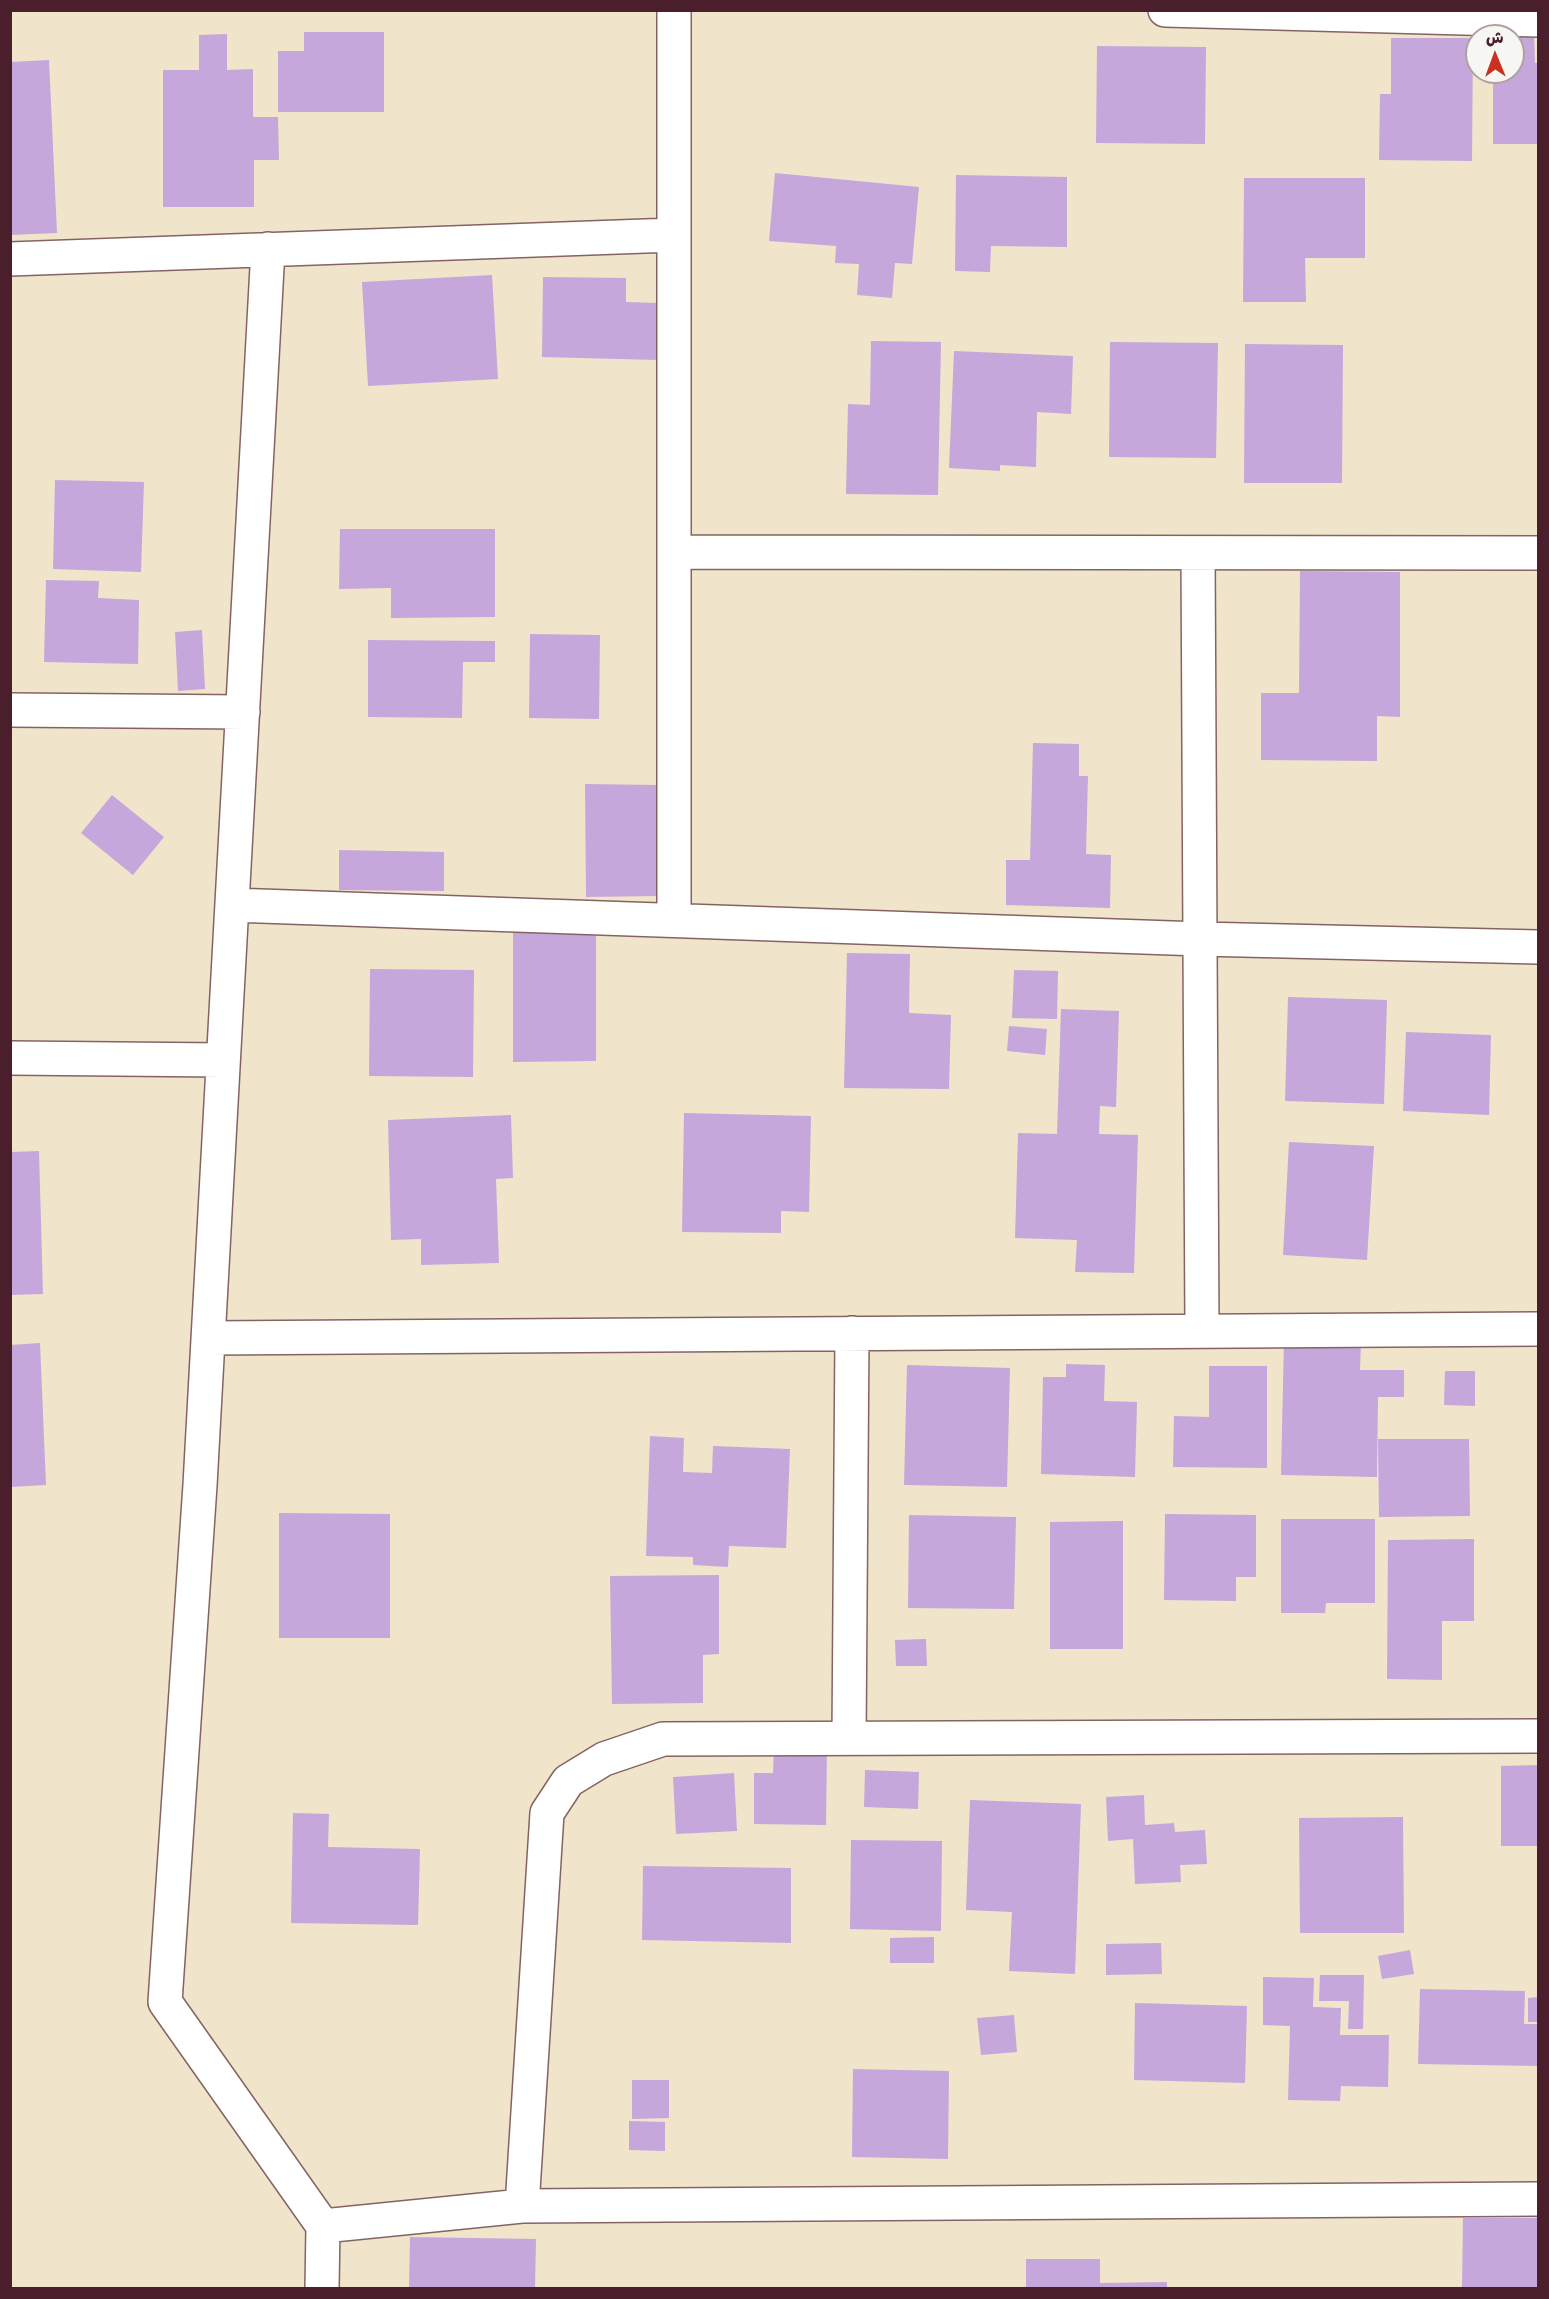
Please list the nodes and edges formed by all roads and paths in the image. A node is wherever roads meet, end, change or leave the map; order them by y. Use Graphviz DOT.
graph roads {
  1 [pos="674,10"];
  2 [pos="1165,10"];
  3 [pos="1539,20"];
  4 [pos="673,235"];
  5 [pos="268,249"];
  6 [pos="10,259"];
  7 [pos="674,552"];
  8 [pos="1198,553"];
  9 [pos="1539,553"];
  10 [pos="10,710"];
  11 [pos="243,712"];
  12 [pos="232,904"];
  13 [pos="674,920"];
  14 [pos="1200,939"];
  15 [pos="1539,947"];
  16 [pos="10,1058"];
  17 [pos="223,1060"];
  18 [pos="1539,1329"];
  19 [pos="1202,1331"];
  20 [pos="852,1333"];
  21 [pos="208,1338"];
  22 [pos="1539,1736"];
  23 [pos="849,1738"];
  24 [pos="1539,2199"];
  25 [pos="522,2206"];
  26 [pos="323,2226"];
  27 [pos="322,2289"];
  1 -- 4 [label="street"];
  2 -- 3 [label="street"];
  4 -- 5 [label="street"];
  4 -- 7 [label="street"];
  5 -- 6 [label="street"];
  5 -- 11 [label="street"];
  7 -- 8 [label="street"];
  7 -- 13 [label="street"];
  8 -- 9 [label="street"];
  8 -- 14 [label="street"];
  10 -- 11 [label="street"];
  11 -- 12 [label="street"];
  12 -- 13 [label="street"];
  12 -- 17 [label="street"];
  13 -- 14 [label="street"];
  14 -- 15 [label="street"];
  14 -- 19 [label="street"];
  16 -- 17 [label="street"];
  17 -- 21 [label="street"];
  18 -- 19 [label="street"];
  19 -- 20 [label="street"];
  20 -- 21 [label="street"];
  20 -- 23 [label="street"];
  21 -- 26 [label="street"];
  22 -- 23 [label="street"];
  23 -- 25 [label="street"];
  24 -- 25 [label="street"];
  25 -- 26 [label="street"];
  26 -- 27 [label="street"];
}
